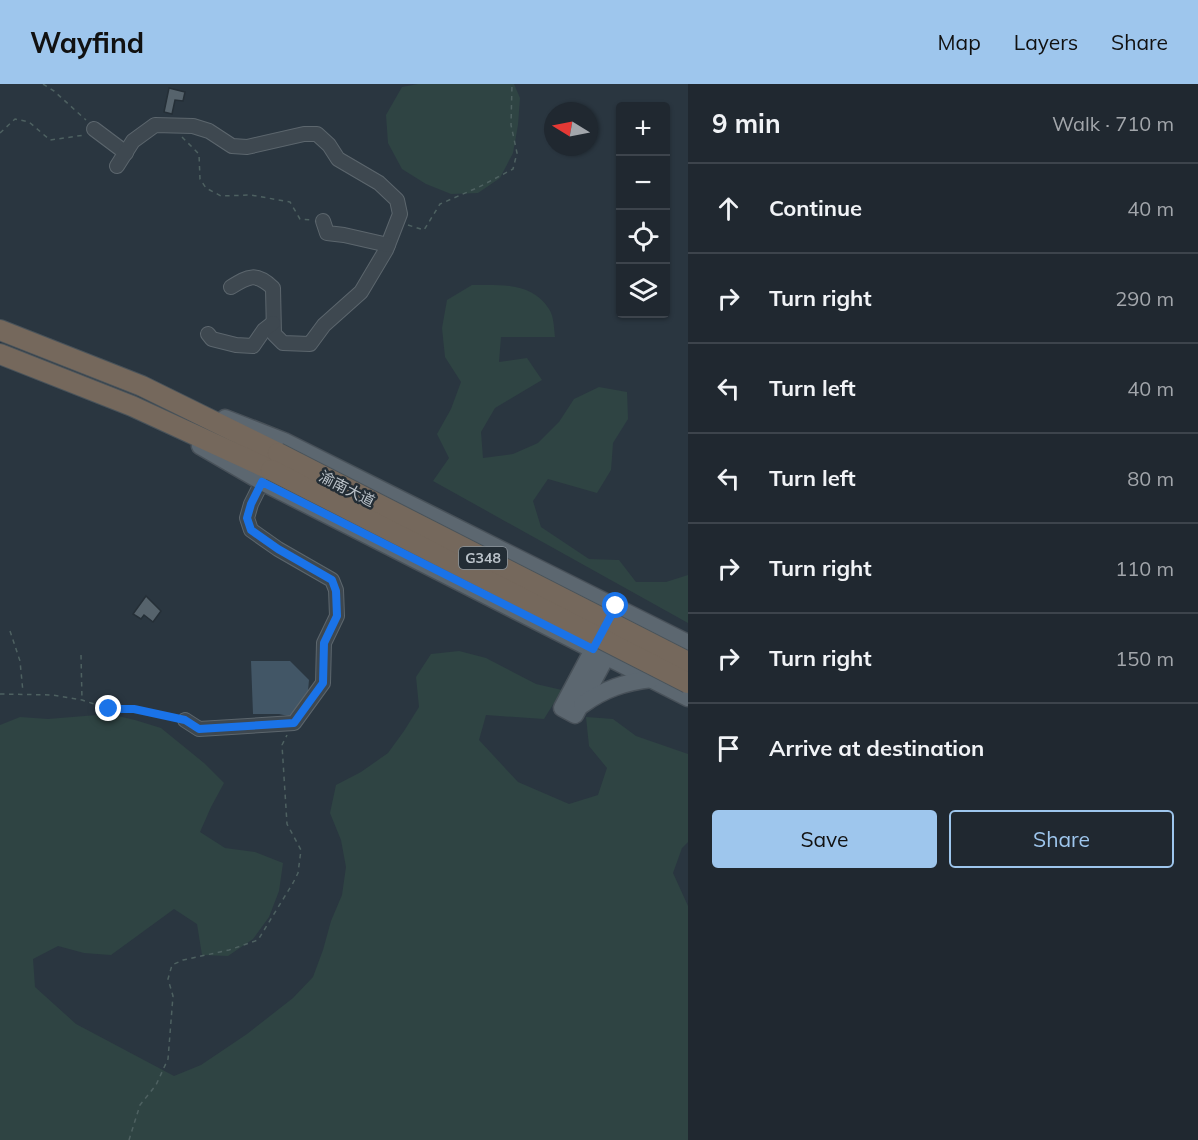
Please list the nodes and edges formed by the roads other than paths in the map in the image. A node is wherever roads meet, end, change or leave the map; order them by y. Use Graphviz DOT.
graph roads {
  1 [pos="94,129"];
  2 [pos="126,153"];
  3 [pos="117,166"];
  4 [pos="323,220"];
  5 [pos="388,245"];
  6 [pos="231,287"];
  7 [pos="273,323"];
  8 [pos="0,330"];
  9 [pos="208,334"];
  10 [pos="0,354"];
  11 [pos="142,386"];
  12 [pos="270,468"];
  13 [pos="623,610"];
  14 [pos="564,635"];
  15 [pos="688,643"];
  16 [pos="600,653"];
  17 [pos="688,662"];
  18 [pos="652,679"];
  19 [pos="688,683"];
  20 [pos="574,686"];
  21 [pos="688,698"];
  22 [pos="581,705"];
  23 [pos="185,720"];
  1 -- 2 [label="street"];
  2 -- 3 [label="street"];
  2 -- 5 [label="street"];
  4 -- 5 [label="street"];
  5 -- 7 [label="street"];
  6 -- 7 [label="street"];
  7 -- 9 [label="street"];
  8 -- 11 [label="highway, 渝南大道 / G348"];
  10 -- 12 [label="highway, 渝南大道 / G348"];
  11 -- 12 [label="highway, 渝南大道 / G348"];
  11 -- 13 [label="main road"];
  12 -- 14 [label="main road"];
  12 -- 17 [label="highway, 渝南大道 / G348, bridge"];
  12 -- 19 [label="highway, 渝南大道 / G348, bridge"];
  12 -- 23 [label="street"];
  13 -- 15 [label="main road"];
  13 -- 16 [label="main road"];
  14 -- 16 [label="main road"];
  14 -- 20 [label="main road"];
  16 -- 18 [label="main road"];
  16 -- 20 [label="main road"];
  16 -- 22 [label="main road"];
  18 -- 21 [label="main road"];
  18 -- 22 [label="main road"];
  20 -- 22 [label="main road"];
}
